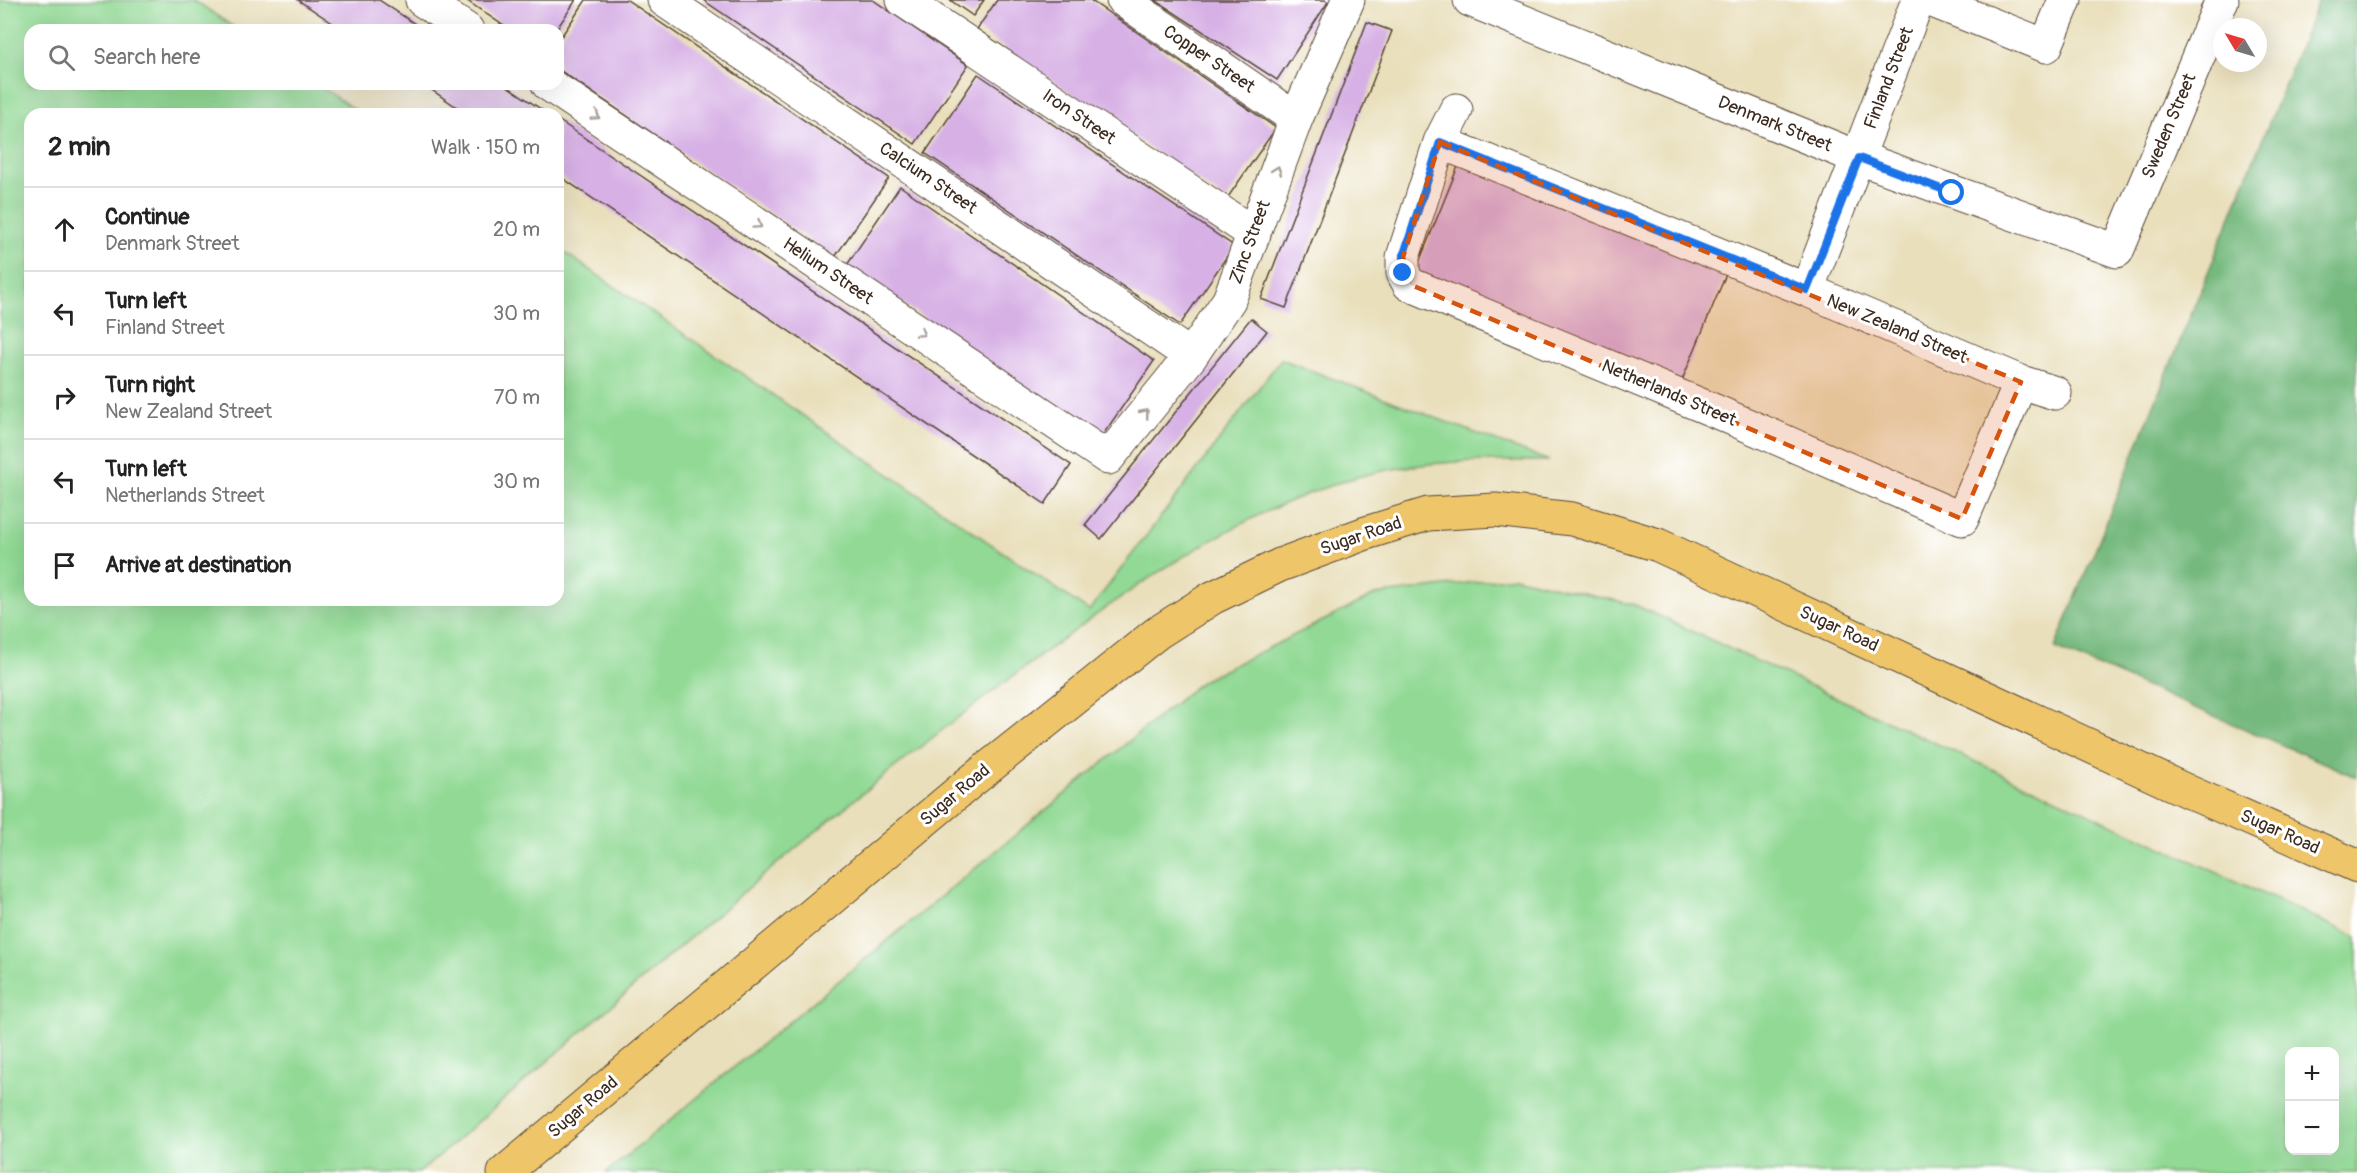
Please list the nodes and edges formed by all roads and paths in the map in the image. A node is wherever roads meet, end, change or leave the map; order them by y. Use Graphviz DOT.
graph roads {
  1 [pos="422,0"];
  2 [pos="664,0"];
  3 [pos="903,0"];
  4 [pos="1123,0"];
  5 [pos="1348,0"];
  6 [pos="1470,0"];
  7 [pos="1918,0"];
  8 [pos="1930,0"];
  9 [pos="2065,0"];
  10 [pos="2222,0"];
  11 [pos="458,24"];
  12 [pos="557,90"];
  13 [pos="1456,110"];
  14 [pos="1296,119"];
  15 [pos="1440,142"];
  16 [pos="1859,158"];
  17 [pos="1254,234"];
  18 [pos="2117,251"];
  19 [pos="1807,290"];
  20 [pos="1191,356"];
  21 [pos="2020,382"];
  22 [pos="2055,393"];
  23 [pos="1108,458"];
  24 [pos="2357,866"];
  25 [pos="504,1173"];
  1 -- 11 [label="street"];
  2 -- 20 [label="street, Calcium Street"];
  3 -- 17 [label="street, Iron Street"];
  4 -- 14 [label="street, Copper Street"];
  5 -- 14 [label="street, Zinc Street"];
  6 -- 16 [label="street, Denmark Street"];
  7 -- 16 [label="street, Finland Street"];
  8 -- 9 [label="street"];
  10 -- 18 [label="street, Sweden Street"];
  12 -- 23 [label="street, Helium Street, one-way"];
  13 -- 15 [label="street, Netherlands Street"];
  17 -- 14 [label="street, Zinc Street, one-way"];
  15 -- 19 [label="street, New Zealand Street"];
  15 -- 21 [label="street, Netherlands Street"];
  16 -- 18 [label="street, Denmark Street"];
  16 -- 19 [label="street, Finland Street"];
  17 -- 20 [label="street, Zinc Street"];
  19 -- 21 [label="street, New Zealand Street"];
  23 -- 20 [label="street, Zinc Street, one-way"];
  21 -- 22 [label="street, New Zealand Street"];
  24 -- 25 [label="main road, Sugar Road"];
}
